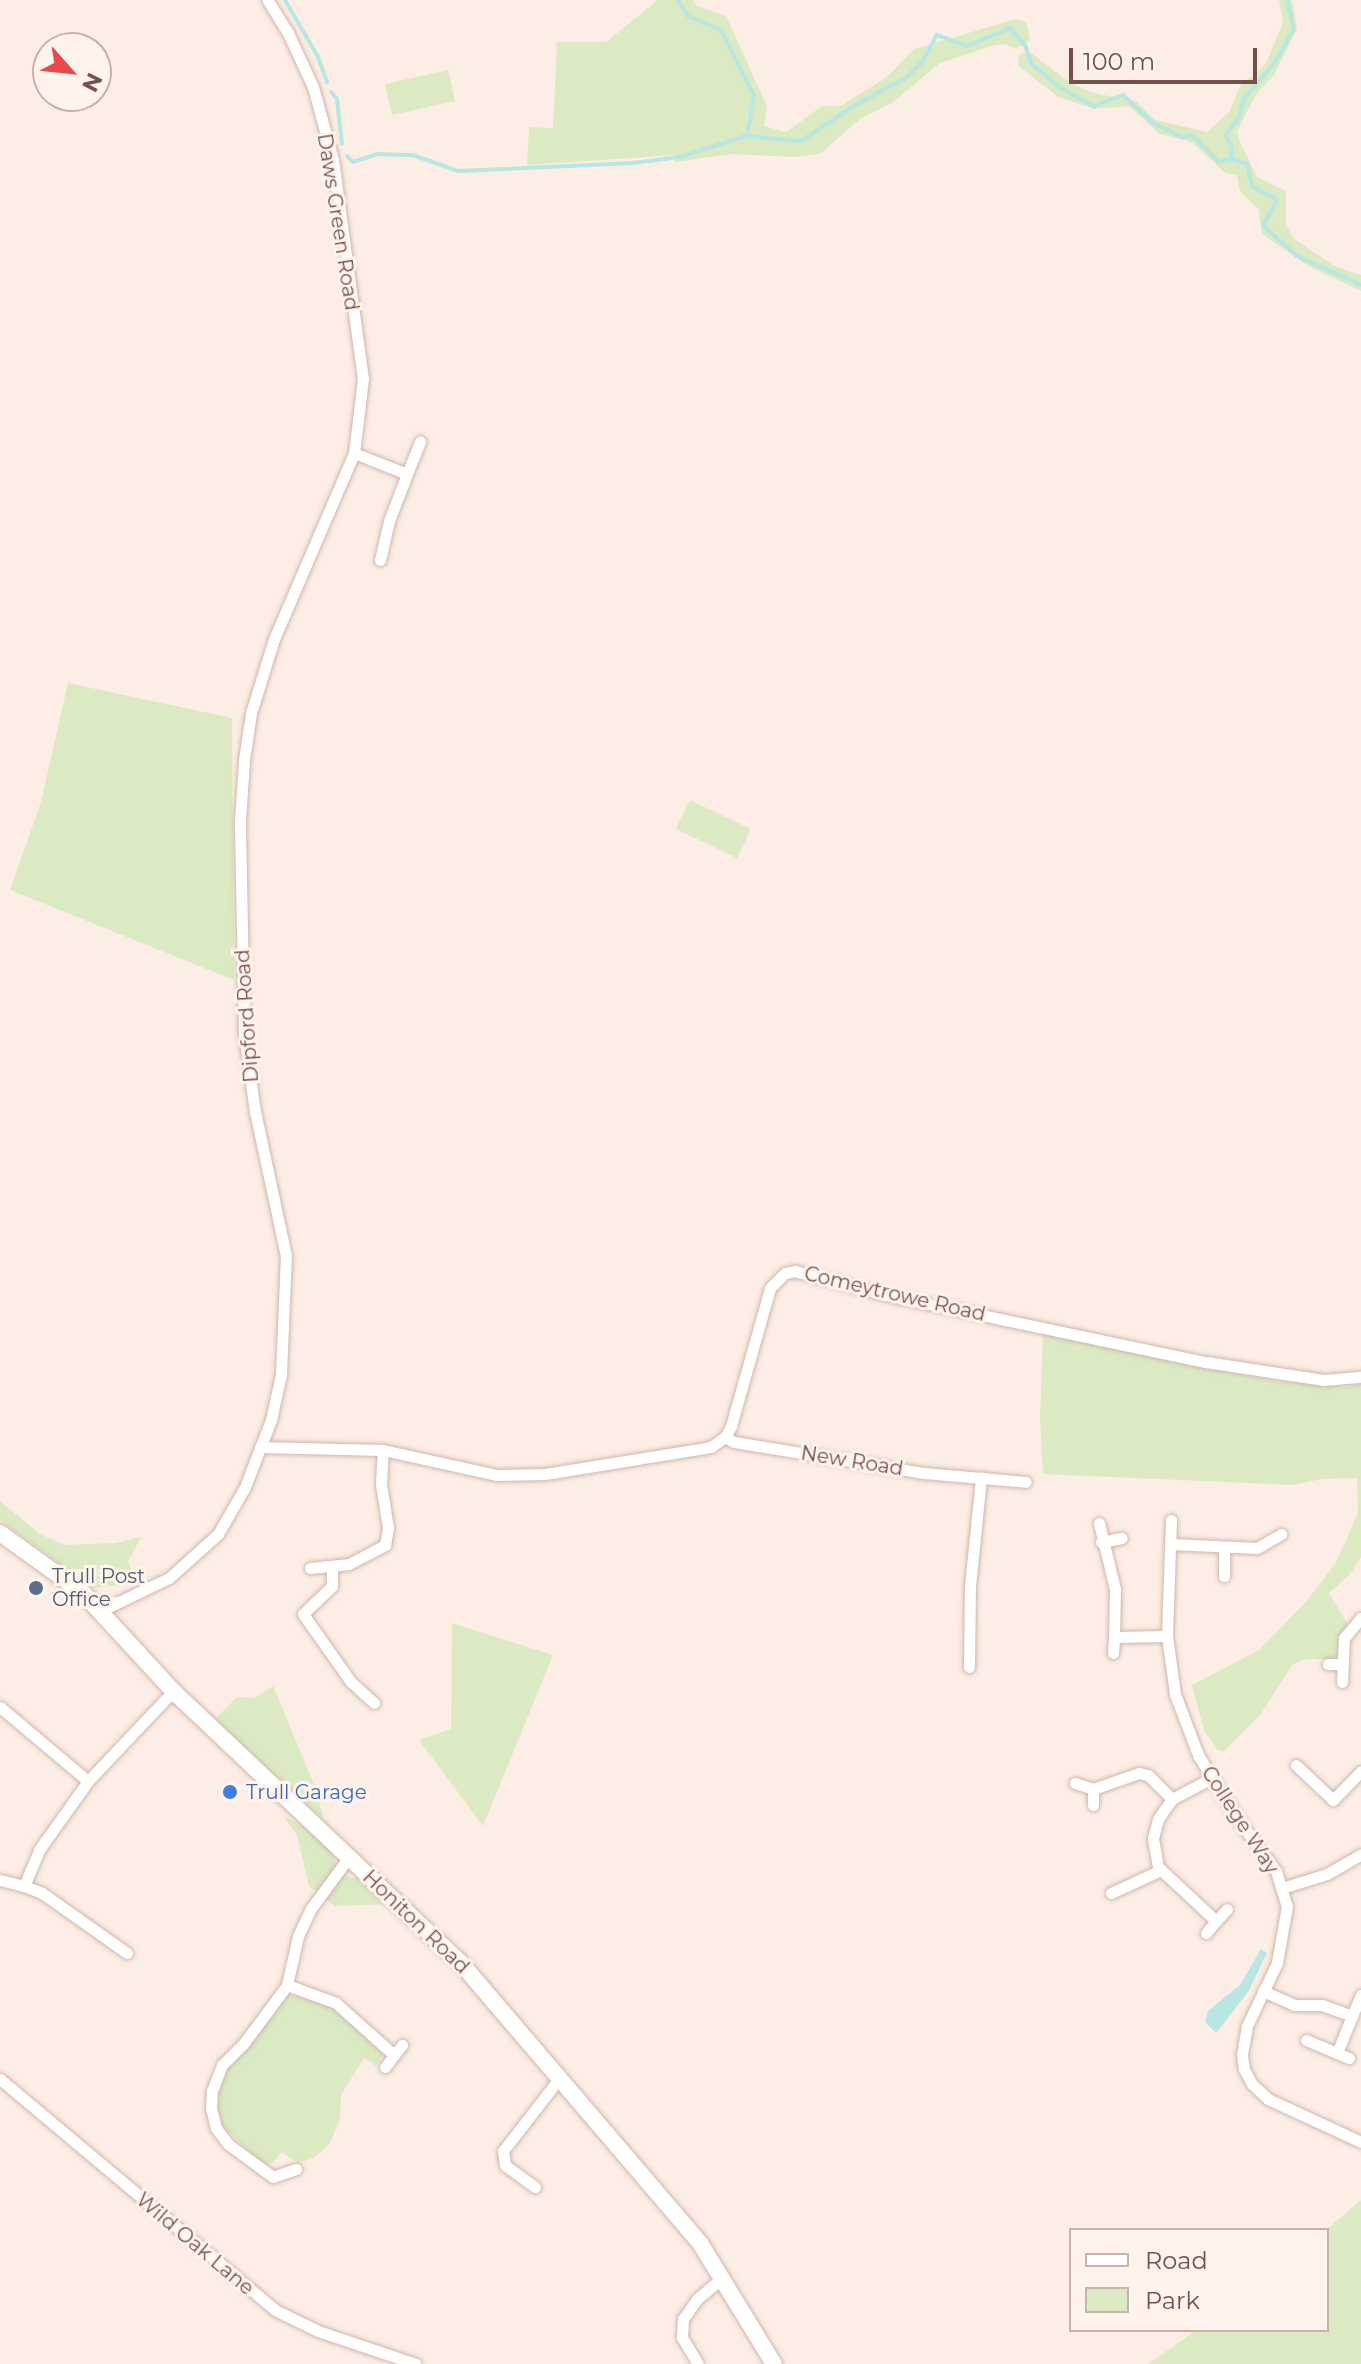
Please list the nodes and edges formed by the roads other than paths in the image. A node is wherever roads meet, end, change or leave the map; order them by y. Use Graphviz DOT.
graph roads {
  1 [pos="267,0"];
  2 [pos="361,408"];
  3 [pos="420,441"];
  4 [pos="354,453"];
  5 [pos="407,474"];
  6 [pos="380,560"];
  7 [pos="1361,1377"];
  8 [pos="725,1437"];
  9 [pos="260,1447"];
  10 [pos="383,1450"];
  11 [pos="981,1478"];
  12 [pos="1026,1482"];
  13 [pos="1171,1520"];
  14 [pos="1099,1523"];
  15 [pos="0,1534"];
  16 [pos="1281,1534"];
  17 [pos="1122,1538"];
  18 [pos="1101,1542"];
  19 [pos="1171,1544"];
  20 [pos="1224,1547"];
  21 [pos="310,1568"];
  22 [pos="332,1568"];
  23 [pos="1224,1576"];
  24 [pos="100,1611"];
  25 [pos="1361,1618"];
  26 [pos="1167,1636"];
  27 [pos="1114,1637"];
  28 [pos="1113,1653"];
  29 [pos="1328,1664"];
  30 [pos="1342,1664"];
  31 [pos="969,1667"];
  32 [pos="1342,1682"];
  33 [pos="173,1691"];
  34 [pos="374,1703"];
  35 [pos="0,1707"];
  36 [pos="1296,1765"];
  37 [pos="1361,1771"];
  38 [pos="1210,1779"];
  39 [pos="88,1781"];
  40 [pos="1075,1783"];
  41 [pos="1093,1789"];
  42 [pos="1172,1799"];
  43 [pos="1093,1805"];
  44 [pos="1361,1854"];
  45 [pos="349,1857"];
  46 [pos="1161,1870"];
  47 [pos="0,1880"];
  48 [pos="24,1886"];
  49 [pos="1282,1888"];
  50 [pos="1111,1893"];
  51 [pos="1227,1909"];
  52 [pos="1216,1921"];
  53 [pos="1206,1933"];
  54 [pos="119,1951"];
  55 [pos="287,1985"];
  56 [pos="1263,1991"];
  57 [pos="1361,1995"];
  58 [pos="1352,2016"];
  59 [pos="1306,2040"];
  60 [pos="402,2045"];
  61 [pos="1337,2053"];
  62 [pos="394,2055"];
  63 [pos="1349,2058"];
  64 [pos="385,2067"];
  65 [pos="0,2079"];
  66 [pos="558,2080"];
  67 [pos="1361,2142"];
  68 [pos="296,2169"];
  69 [pos="535,2187"];
  70 [pos="722,2278"];
  71 [pos="416,2364"];
  72 [pos="698,2364"];
  73 [pos="774,2364"];
  1 -- 2 [label="street, Daws Green Road"];
  2 -- 4 [label="street, Dipford Road"];
  3 -- 5 [label="street"];
  4 -- 5 [label="street"];
  4 -- 9 [label="street, Dipford Road"];
  5 -- 6 [label="street"];
  7 -- 8 [label="street, Comeytrowe Road"];
  8 -- 10 [label="street"];
  8 -- 11 [label="street, New Road"];
  9 -- 10 [label="street"];
  9 -- 24 [label="street, Dipford Road"];
  10 -- 22 [label="street"];
  11 -- 12 [label="street, New Road"];
  11 -- 31 [label="street"];
  13 -- 19 [label="street, College Way"];
  14 -- 18 [label="street"];
  15 -- 24 [label="street, Honiton Road"];
  16 -- 20 [label="street"];
  17 -- 18 [label="street"];
  18 -- 27 [label="street"];
  19 -- 20 [label="street"];
  19 -- 26 [label="street, College Way"];
  20 -- 23 [label="street"];
  21 -- 22 [label="street"];
  22 -- 34 [label="street"];
  24 -- 33 [label="street, Honiton Road"];
  25 -- 30 [label="street"];
  26 -- 27 [label="street"];
  26 -- 38 [label="street, College Way"];
  27 -- 28 [label="street"];
  29 -- 30 [label="street"];
  30 -- 32 [label="street"];
  33 -- 39 [label="street"];
  33 -- 45 [label="street, Honiton Road"];
  35 -- 39 [label="street"];
  36 -- 37 [label="street"];
  38 -- 42 [label="street"];
  38 -- 49 [label="street, College Way"];
  39 -- 48 [label="street"];
  40 -- 41 [label="street"];
  41 -- 42 [label="street"];
  41 -- 43 [label="street"];
  42 -- 46 [label="street"];
  44 -- 49 [label="street"];
  45 -- 55 [label="street"];
  45 -- 66 [label="street, Honiton Road"];
  46 -- 50 [label="street"];
  46 -- 52 [label="street"];
  47 -- 48 [label="street"];
  48 -- 54 [label="street"];
  49 -- 56 [label="street, College Way"];
  51 -- 52 [label="street"];
  52 -- 53 [label="street"];
  55 -- 62 [label="street"];
  55 -- 68 [label="street"];
  56 -- 58 [label="street"];
  56 -- 67 [label="street, College Way"];
  57 -- 58 [label="street"];
  58 -- 61 [label="street"];
  59 -- 61 [label="street"];
  60 -- 62 [label="street"];
  61 -- 63 [label="street"];
  62 -- 64 [label="street"];
  65 -- 71 [label="street, Wild Oak Lane"];
  66 -- 69 [label="street"];
  66 -- 70 [label="street, Honiton Road"];
  70 -- 72 [label="street"];
  70 -- 73 [label="street, Honiton Road"];
}
